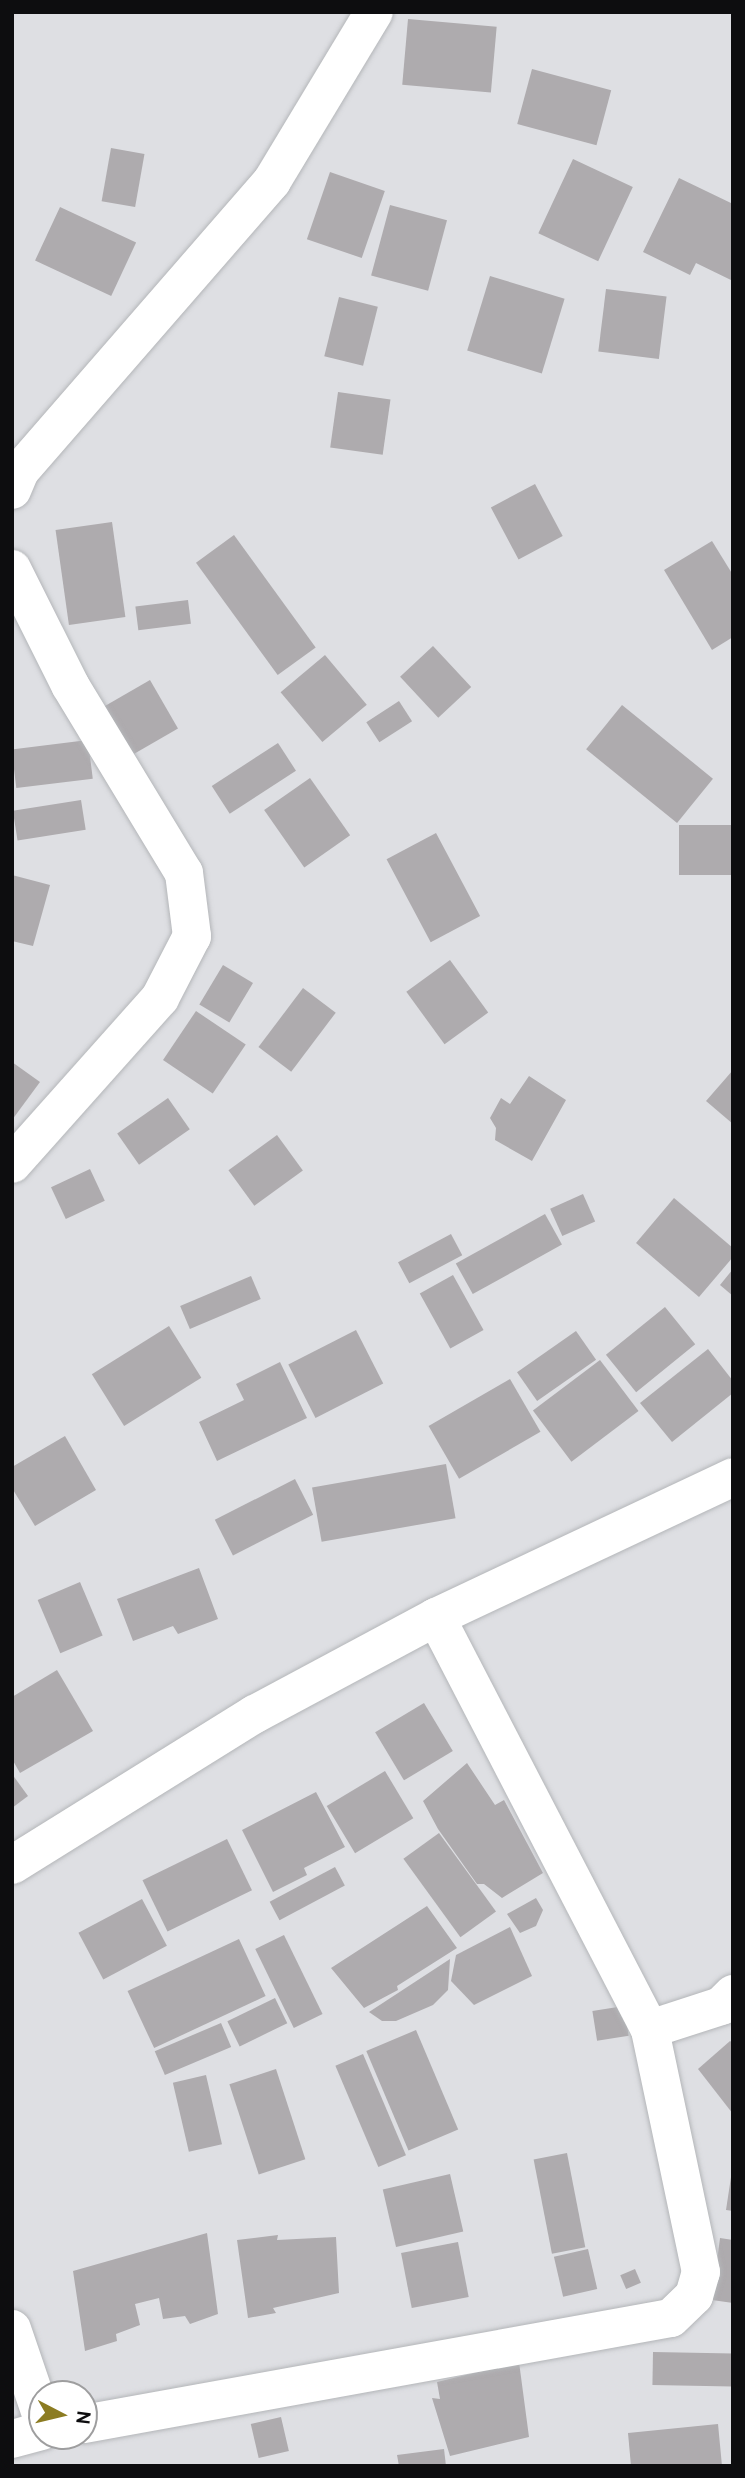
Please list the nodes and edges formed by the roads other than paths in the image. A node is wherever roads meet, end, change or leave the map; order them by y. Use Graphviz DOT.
graph roads {
  1 [pos="374,12"];
  2 [pos="12,490"];
  3 [pos="12,569"];
  4 [pos="12,1164"];
  5 [pos="733,1477"];
  6 [pos="436,1617"];
  7 [pos="12,1865"];
  8 [pos="733,1994"];
  9 [pos="650,2029"];
  10 [pos="12,2329"];
  11 [pos="29,2380"];
  12 [pos="98,2421"];
  1 -- 2 [label="street"];
  3 -- 4 [label="street"];
  5 -- 6 [label="street"];
  6 -- 7 [label="street"];
  6 -- 9 [label="street"];
  8 -- 9 [label="street"];
  9 -- 12 [label="street"];
  10 -- 11 [label="street"];
}
